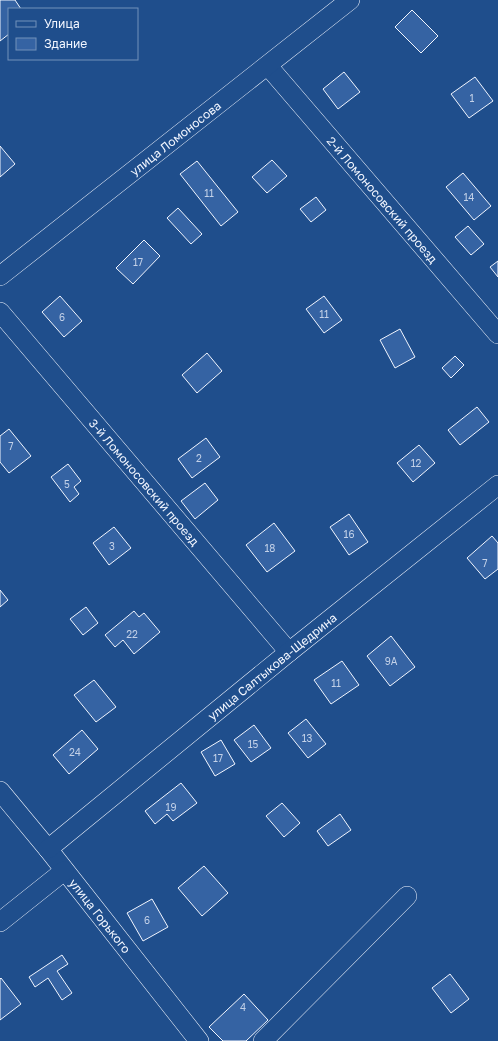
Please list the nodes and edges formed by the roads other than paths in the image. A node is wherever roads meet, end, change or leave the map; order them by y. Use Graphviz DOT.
graph roads {
  1 [pos="350,0"];
  2 [pos="268,66"];
  3 [pos="0,276"];
  4 [pos="0,312"];
  5 [pos="498,334"];
  6 [pos="498,485"];
  7 [pos="289,652"];
  8 [pos="0,791"];
  9 [pos="48,850"];
  10 [pos="64,871"];
  11 [pos="407,896"];
  12 [pos="0,922"];
  13 [pos="199,1041"];
  14 [pos="263,1041"];
  1 -- 2 [label="street, улица Ломоносова"];
  2 -- 3 [label="street, улица Ломоносова"];
  2 -- 5 [label="street, 2-й Ломоносовский проезд"];
  4 -- 7 [label="street, 3-й Ломоносовский проезд"];
  6 -- 7 [label="street, улица Салтыкова-Щедрина"];
  7 -- 9 [label="street, улица Салтыкова-Щедрина"];
  8 -- 9 [label="street, улица Горького"];
  9 -- 10 [label="street, улица Горького"];
  10 -- 12 [label="street"];
  10 -- 13 [label="street, улица Горького"];
  11 -- 14 [label="street"];
}
